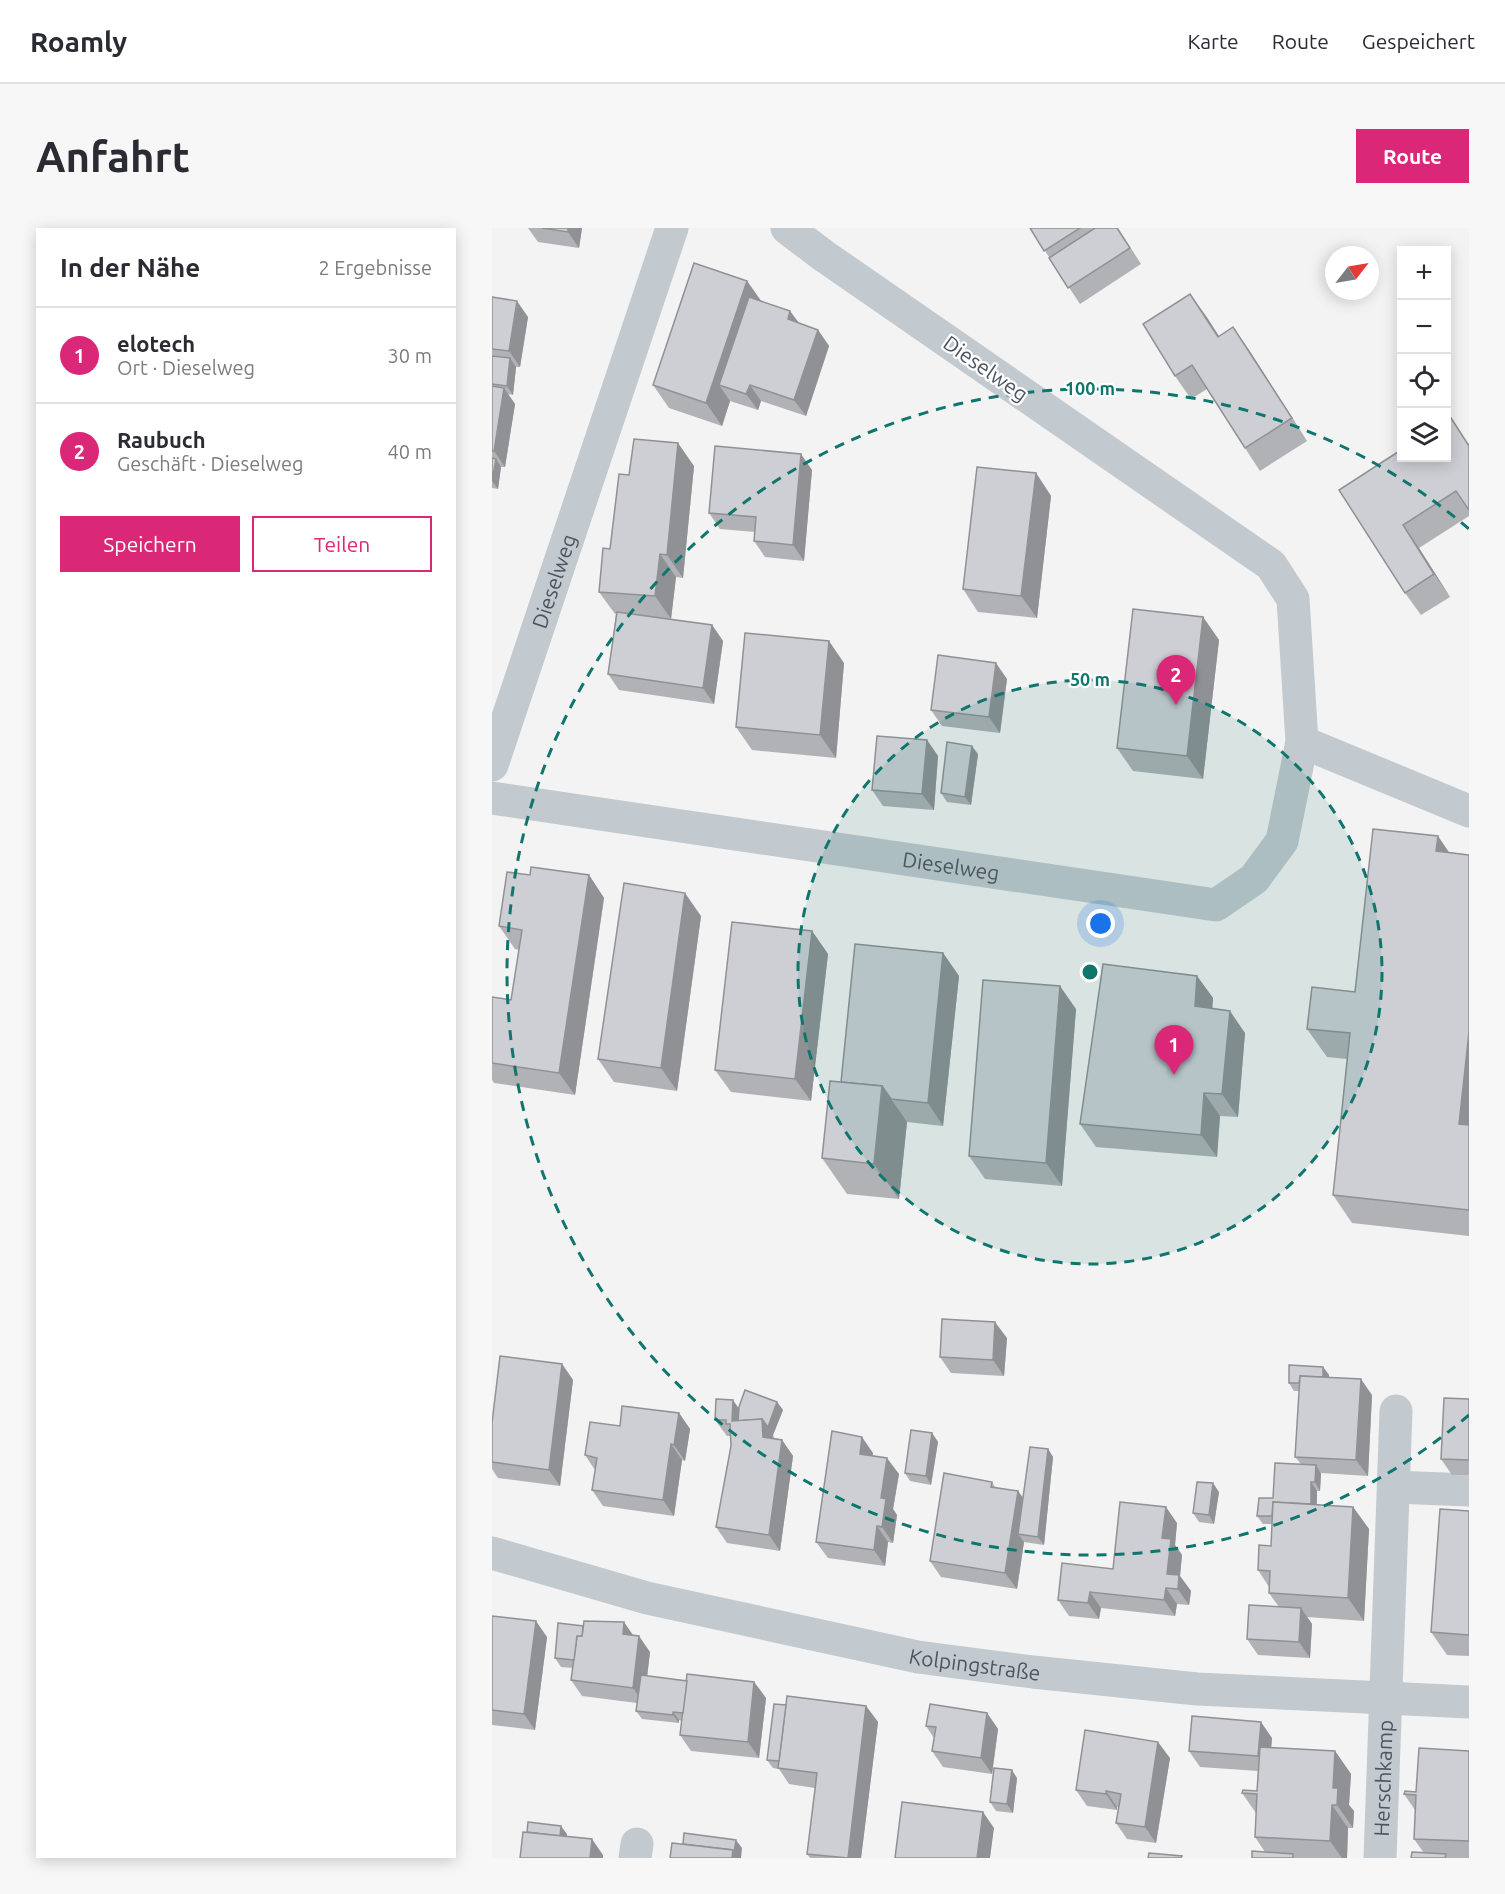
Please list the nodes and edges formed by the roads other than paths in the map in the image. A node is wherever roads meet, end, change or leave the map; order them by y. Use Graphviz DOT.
graph roads {
  1 [pos="672,228"];
  2 [pos="787,228"];
  3 [pos="1302,742"];
  4 [pos="492,765"];
  5 [pos="492,798"];
  6 [pos="1469,811"];
  7 [pos="1396,1411"];
  8 [pos="1394,1487"];
  9 [pos="1469,1490"];
  10 [pos="492,1553"];
  11 [pos="1387,1698"];
  12 [pos="1469,1702"];
  13 [pos="1380,1858"];
  1 -- 4 [label="street, Dieselweg"];
  2 -- 3 [label="street, Dieselweg"];
  3 -- 5 [label="street, Dieselweg"];
  3 -- 6 [label="street"];
  7 -- 8 [label="street, Herschkamp"];
  8 -- 9 [label="street"];
  8 -- 11 [label="street, Herschkamp"];
  10 -- 11 [label="street, Kolpingstraße"];
  11 -- 12 [label="street, Kolpingstraße"];
  11 -- 13 [label="street, Herschkamp"];
}
